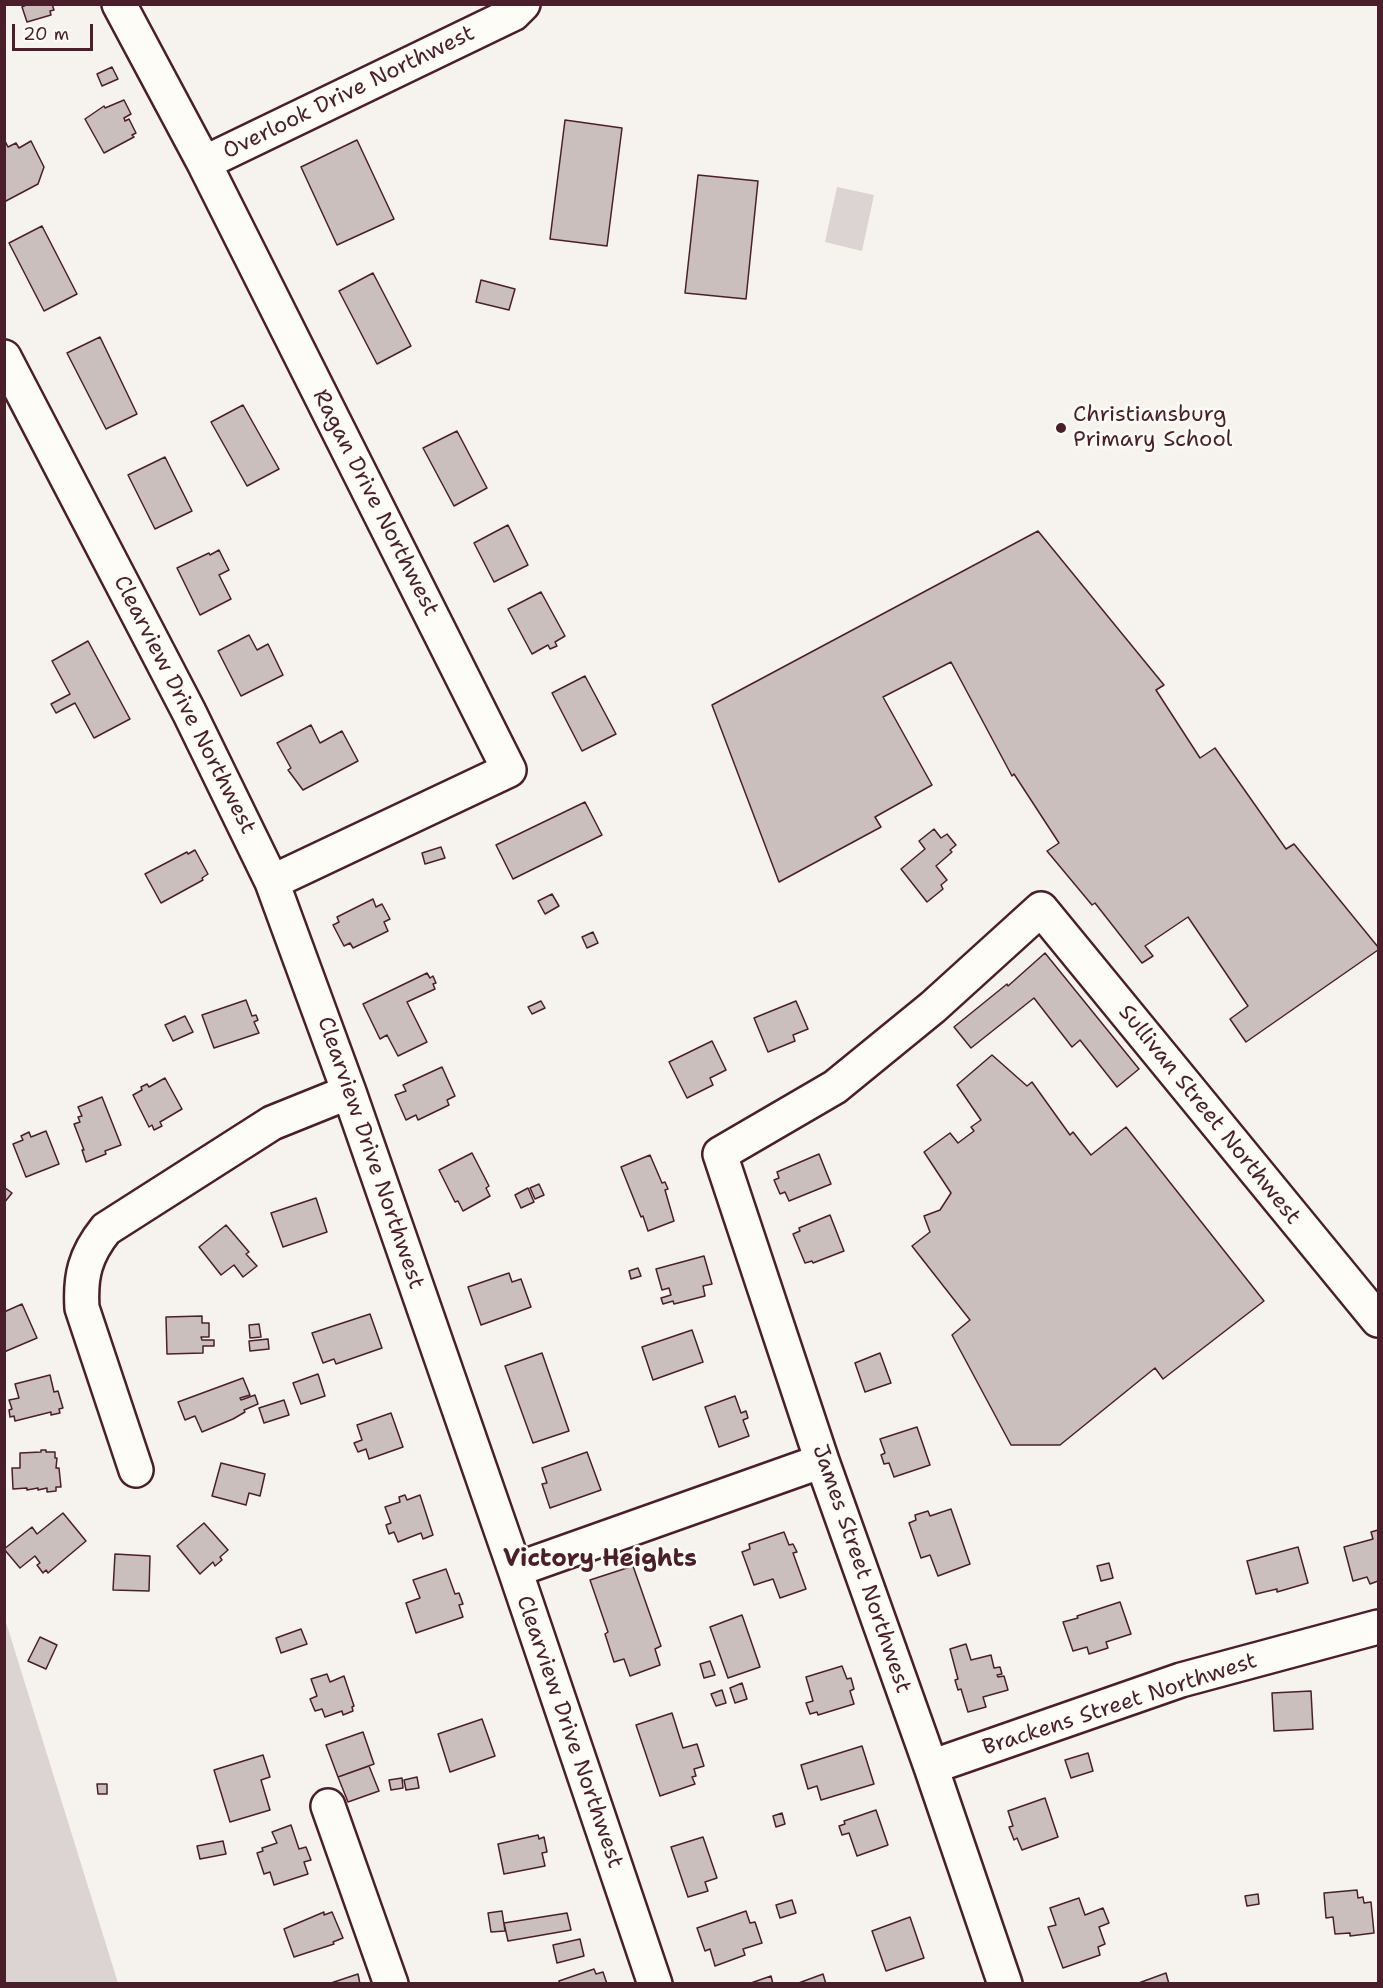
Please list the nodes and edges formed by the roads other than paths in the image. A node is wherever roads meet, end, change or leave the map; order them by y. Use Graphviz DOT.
graph roads {
  1 [pos="119,4"];
  2 [pos="523,4"];
  3 [pos="204,163"];
  4 [pos="4,357"];
  5 [pos="272,882"];
  6 [pos="1041,909"];
  7 [pos="349,1092"];
  8 [pos="1378,1320"];
  9 [pos="822,1461"];
  10 [pos="136,1470"];
  11 [pos="515,1570"];
  12 [pos="1378,1627"];
  13 [pos="931,1767"];
  14 [pos="328,1806"];
  15 [pos="391,1983"];
  16 [pos="654,1983"];
  17 [pos="1005,1983"];
  1 -- 3 [label="street, Ragan Drive Northwest"];
  2 -- 3 [label="street, Overlook Drive Northwest"];
  3 -- 5 [label="street, Ragan Drive Northwest"];
  4 -- 5 [label="street, Clearview Drive Northwest"];
  5 -- 7 [label="street, Clearview Drive Northwest"];
  6 -- 8 [label="street, Sullivan Street Northwest"];
  6 -- 9 [label="street, James Street Northwest"];
  7 -- 10 [label="street"];
  7 -- 11 [label="street, Clearview Drive Northwest"];
  9 -- 11 [label="street"];
  9 -- 13 [label="street, James Street Northwest"];
  11 -- 16 [label="street, Clearview Drive Northwest"];
  12 -- 13 [label="street, Brackens Street Northwest"];
  13 -- 17 [label="street, James Street Northwest"];
  14 -- 15 [label="street"];
}
